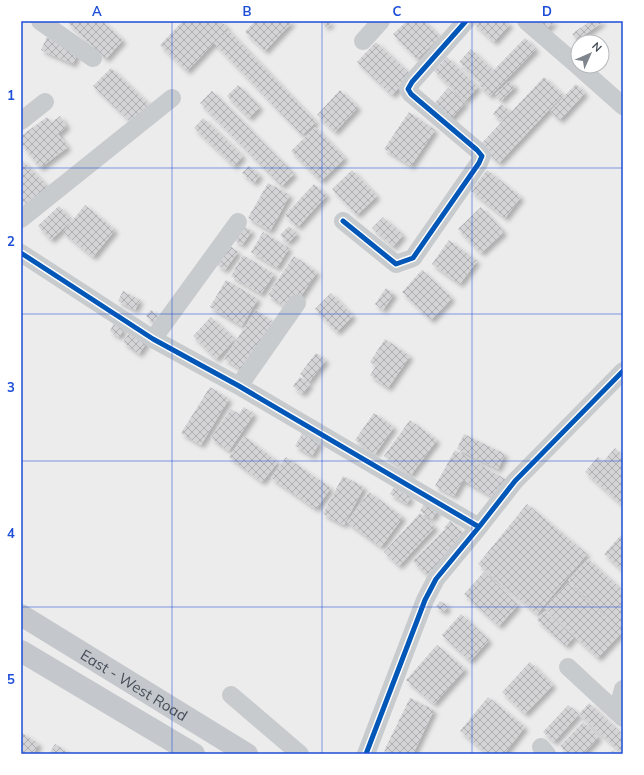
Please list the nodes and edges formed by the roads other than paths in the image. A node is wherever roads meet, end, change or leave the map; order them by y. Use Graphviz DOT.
graph roads {
  1 [pos="40,21"];
  2 [pos="381,21"];
  3 [pos="466,21"];
  4 [pos="526,21"];
  5 [pos="363,41"];
  6 [pos="93,58"];
  7 [pos="570,59"];
  8 [pos="587,74"];
  9 [pos="172,98"];
  10 [pos="45,102"];
  11 [pos="623,106"];
  12 [pos="21,121"];
  13 [pos="21,219"];
  14 [pos="343,221"];
  15 [pos="238,222"];
  16 [pos="21,254"];
  17 [pos="297,303"];
  18 [pos="153,339"];
  19 [pos="623,371"];
  20 [pos="239,386"];
  21 [pos="479,527"];
  22 [pos="21,615"];
  23 [pos="21,652"];
  24 [pos="568,666"];
  25 [pos="623,689"];
  26 [pos="231,695"];
  27 [pos="620,715"];
  28 [pos="194,754"];
  29 [pos="247,754"];
  30 [pos="300,754"];
  31 [pos="366,754"];
  1 -- 6 [label="street"];
  2 -- 5 [label="street"];
  3 -- 14 [label="street"];
  4 -- 7 [label="street"];
  8 -- 11 [label="street"];
  9 -- 13 [label="street"];
  10 -- 12 [label="street"];
  15 -- 18 [label="street"];
  16 -- 18 [label="street"];
  17 -- 20 [label="street"];
  18 -- 20 [label="street"];
  19 -- 21 [label="street"];
  20 -- 21 [label="street"];
  21 -- 31 [label="street"];
  22 -- 29 [label="main road, East - West Road"];
  23 -- 28 [label="main road, East - West Road"];
  24 -- 27 [label="street"];
  25 -- 27 [label="street"];
  26 -- 30 [label="street"];
}
